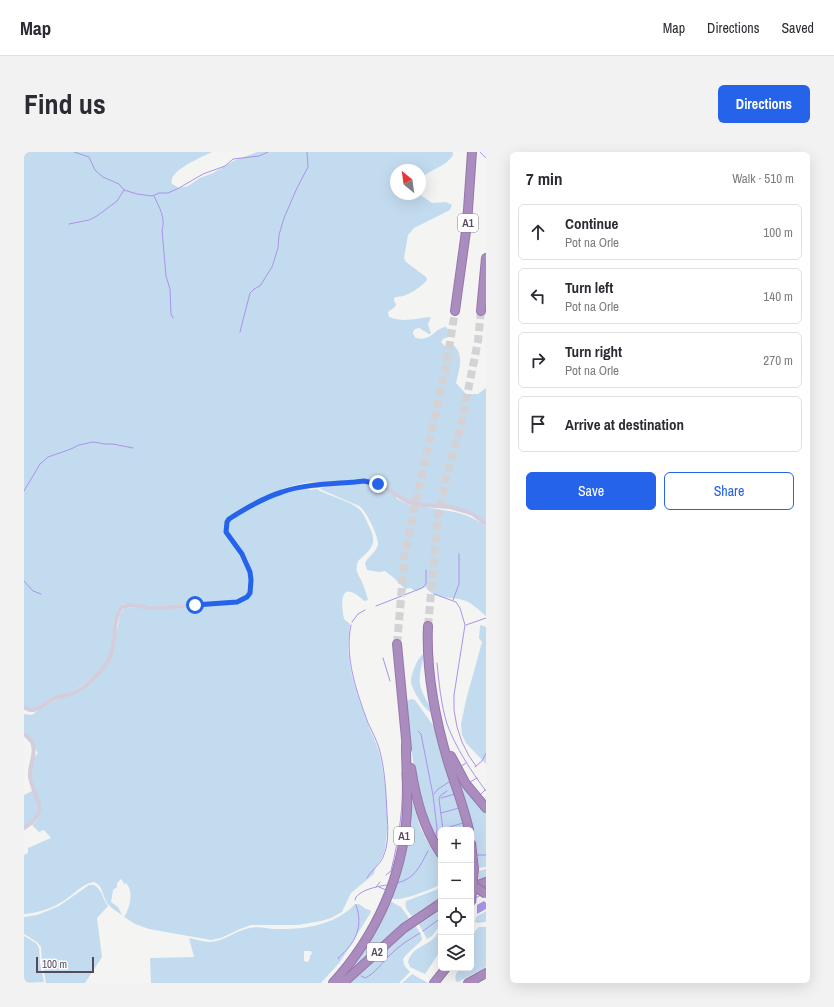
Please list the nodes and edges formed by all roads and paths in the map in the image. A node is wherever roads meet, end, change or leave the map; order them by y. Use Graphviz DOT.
graph roads {
  1 [pos="472,152"];
  2 [pos="486,258"];
  3 [pos="481,310"];
  4 [pos="456,311"];
  5 [pos="486,524"];
  6 [pos="428,626"];
  7 [pos="397,644"];
  8 [pos="24,707"];
  9 [pos="24,733"];
  10 [pos="440,734"];
  11 [pos="406,745"];
  12 [pos="486,808"];
  13 [pos="468,827"];
  14 [pos="24,828"];
  15 [pos="438,849"];
  16 [pos="473,863"];
  17 [pos="486,882"];
  18 [pos="474,886"];
  19 [pos="474,887"];
  20 [pos="486,894"];
  21 [pos="472,899"];
  22 [pos="438,905"];
  23 [pos="444,971"];
  24 [pos="486,973"];
  25 [pos="333,983"];
  26 [pos="344,983"];
  27 [pos="434,983"];
  28 [pos="468,983"];
  1 -- 4 [label="highway, A1"];
  2 -- 3 [label="highway"];
  5 -- 8 [label="street"];
  6 -- 10 [label="highway"];
  7 -- 11 [label="highway, A1"];
  9 -- 14 [label="street"];
  10 -- 12 [label="highway"];
  10 -- 13 [label="highway"];
  11 -- 15 [label="highway"];
  11 -- 25 [label="highway, A1"];
  16 -- 21 [label="highway, bridge"];
  17 -- 19 [label="highway"];
  18 -- 20 [label="highway, bridge"];
  22 -- 26 [label="highway, A2"];
  23 -- 27 [label="highway"];
  24 -- 28 [label="highway"];
}
